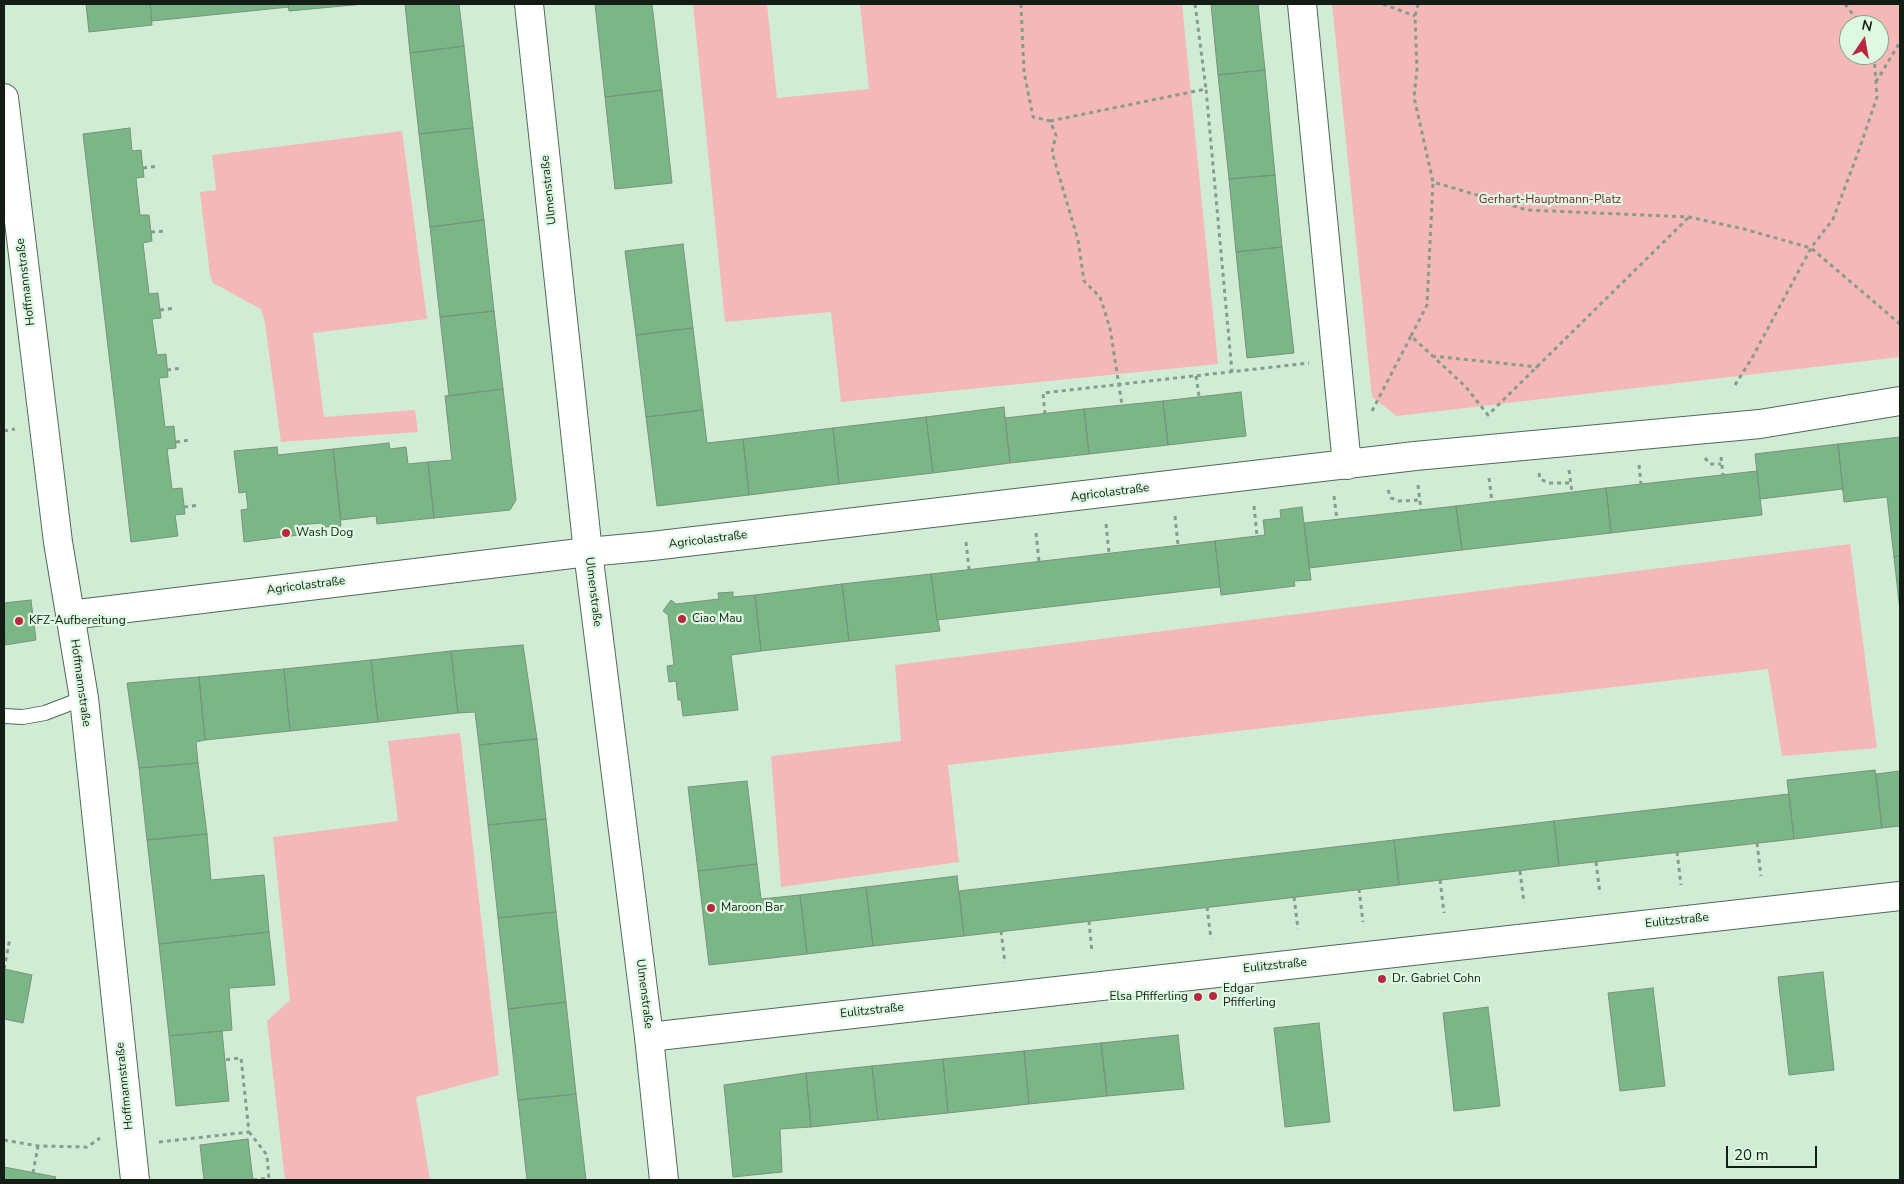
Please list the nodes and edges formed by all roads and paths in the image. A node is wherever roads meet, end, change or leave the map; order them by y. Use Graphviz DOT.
graph roads {
  1 [pos="528,4"];
  2 [pos="1021,4"];
  3 [pos="1195,4"];
  4 [pos="1302,4"];
  5 [pos="1383,4"];
  6 [pos="1418,4"];
  7 [pos="1845,4"];
  8 [pos="1853,15"];
  9 [pos="1415,16"];
  10 [pos="1900,42"];
  11 [pos="1875,65"];
  12 [pos="1876,82"];
  13 [pos="1206,89"];
  14 [pos="4,98"];
  15 [pos="1050,121"];
  16 [pos="159,166"];
  17 [pos="143,168"];
  18 [pos="1434,182"];
  19 [pos="1689,217"];
  20 [pos="166,231"];
  21 [pos="151,232"];
  22 [pos="1810,248"];
  23 [pos="175,308"];
  24 [pos="160,310"];
  25 [pos="1900,324"];
  26 [pos="1412,336"];
  27 [pos="1432,356"];
  28 [pos="1337,360"];
  29 [pos="1538,367"];
  30 [pos="182,368"];
  31 [pos="167,370"];
  32 [pos="1232,372"];
  33 [pos="1196,376"];
  34 [pos="1119,385"];
  35 [pos="1735,385"];
  36 [pos="1199,396"];
  37 [pos="1900,402"];
  38 [pos="1122,405"];
  39 [pos="1045,414"];
  40 [pos="1370,414"];
  41 [pos="190,440"];
  42 [pos="176,442"];
  43 [pos="1721,458"];
  44 [pos="1638,459"];
  45 [pos="1347,465"];
  46 [pos="1539,472"];
  47 [pos="1722,475"];
  48 [pos="1570,477"];
  49 [pos="1489,478"];
  50 [pos="1571,483"];
  51 [pos="1641,484"];
  52 [pos="1418,486"];
  53 [pos="1388,490"];
  54 [pos="1572,492"];
  55 [pos="1334,496"];
  56 [pos="1420,500"];
  57 [pos="1492,502"];
  58 [pos="199,505"];
  59 [pos="1254,506"];
  60 [pos="184,507"];
  61 [pos="1421,510"];
  62 [pos="1174,516"];
  63 [pos="1337,520"];
  64 [pos="1106,524"];
  65 [pos="1036,533"];
  66 [pos="1257,536"];
  67 [pos="966,542"];
  68 [pos="1178,545"];
  69 [pos="588,552"];
  70 [pos="1109,553"];
  71 [pos="1039,561"];
  72 [pos="970,569"];
  73 [pos="70,615"];
  74 [pos="84,698"];
  75 [pos="4,716"];
  76 [pos="1757,843"];
  77 [pos="1677,852"];
  78 [pos="1596,862"];
  79 [pos="1520,871"];
  80 [pos="1761,876"];
  81 [pos="1440,880"];
  82 [pos="1681,885"];
  83 [pos="1359,889"];
  84 [pos="1600,894"];
  85 [pos="1900,896"];
  86 [pos="1294,897"];
  87 [pos="1524,904"];
  88 [pos="1207,907"];
  89 [pos="1444,912"];
  90 [pos="1088,921"];
  91 [pos="1363,922"];
  92 [pos="1298,930"];
  93 [pos="1001,931"];
  94 [pos="10,938"];
  95 [pos="1211,940"];
  96 [pos="1092,953"];
  97 [pos="1005,964"];
  98 [pos="4,969"];
  99 [pos="649,1037"];
  100 [pos="224,1060"];
  101 [pos="128,1120"];
  102 [pos="249,1132"];
  103 [pos="4,1140"];
  104 [pos="154,1142"];
  105 [pos="38,1146"];
  106 [pos="33,1173"];
  107 [pos="269,1179"];
  108 [pos="135,1180"];
  109 [pos="253,1180"];
  110 [pos="664,1180"];
  1 -- 69 [label="street, Ulmenstraße"];
  2 -- 15 [label="path"];
  3 -- 13 [label="path"];
  4 -- 28 [label="street"];
  5 -- 9 [label="path"];
  6 -- 9 [label="path"];
  7 -- 8 [label="path"];
  9 -- 18 [label="path"];
  10 -- 12 [label="path"];
  11 -- 12 [label="path"];
  12 -- 22 [label="path"];
  13 -- 15 [label="path"];
  13 -- 32 [label="path"];
  14 -- 73 [label="street, Hoffmannstraße"];
  15 -- 34 [label="path"];
  16 -- 17 [label="path"];
  18 -- 19 [label="path"];
  18 -- 26 [label="path"];
  19 -- 22 [label="path"];
  19 -- 29 [label="path"];
  20 -- 21 [label="path"];
  22 -- 25 [label="path"];
  22 -- 35 [label="path"];
  23 -- 24 [label="path"];
  26 -- 27 [label="path"];
  26 -- 40 [label="path"];
  27 -- 29 [label="path"];
  27 -- 29 [label="path"];
  28 -- 32 [label="path"];
  28 -- 45 [label="street"];
  30 -- 31 [label="path"];
  32 -- 33 [label="path"];
  33 -- 34 [label="path"];
  33 -- 36 [label="path"];
  34 -- 38 [label="path"];
  34 -- 39 [label="path"];
  37 -- 45 [label="street"];
  41 -- 42 [label="path"];
  43 -- 47 [label="path"];
  44 -- 51 [label="path"];
  45 -- 69 [label="street, Agricolastraße"];
  46 -- 50 [label="path"];
  48 -- 50 [label="path"];
  49 -- 57 [label="path"];
  50 -- 54 [label="path"];
  52 -- 56 [label="path"];
  53 -- 56 [label="path"];
  55 -- 63 [label="path"];
  56 -- 61 [label="path"];
  58 -- 60 [label="path"];
  59 -- 66 [label="path"];
  62 -- 68 [label="path"];
  64 -- 70 [label="path"];
  65 -- 71 [label="path"];
  67 -- 72 [label="path"];
  69 -- 73 [label="street, Agricolastraße"];
  69 -- 99 [label="street, Ulmenstraße"];
  73 -- 74 [label="street, Hoffmannstraße"];
  74 -- 75 [label="lane"];
  74 -- 101 [label="street, Hoffmannstraße"];
  76 -- 80 [label="path"];
  77 -- 82 [label="path"];
  78 -- 84 [label="path"];
  79 -- 87 [label="path"];
  81 -- 89 [label="path"];
  83 -- 91 [label="path"];
  85 -- 99 [label="street, Eulitzstraße"];
  86 -- 92 [label="path"];
  88 -- 95 [label="path"];
  90 -- 96 [label="path"];
  93 -- 97 [label="path"];
  94 -- 98 [label="path"];
  99 -- 110 [label="street, Ulmenstraße"];
  100 -- 102 [label="path"];
  101 -- 105 [label="path"];
  101 -- 108 [label="street, Hoffmannstraße"];
  102 -- 104 [label="path"];
  102 -- 107 [label="path"];
  103 -- 105 [label="path"];
  105 -- 106 [label="path"];
  107 -- 109 [label="path"];
}
